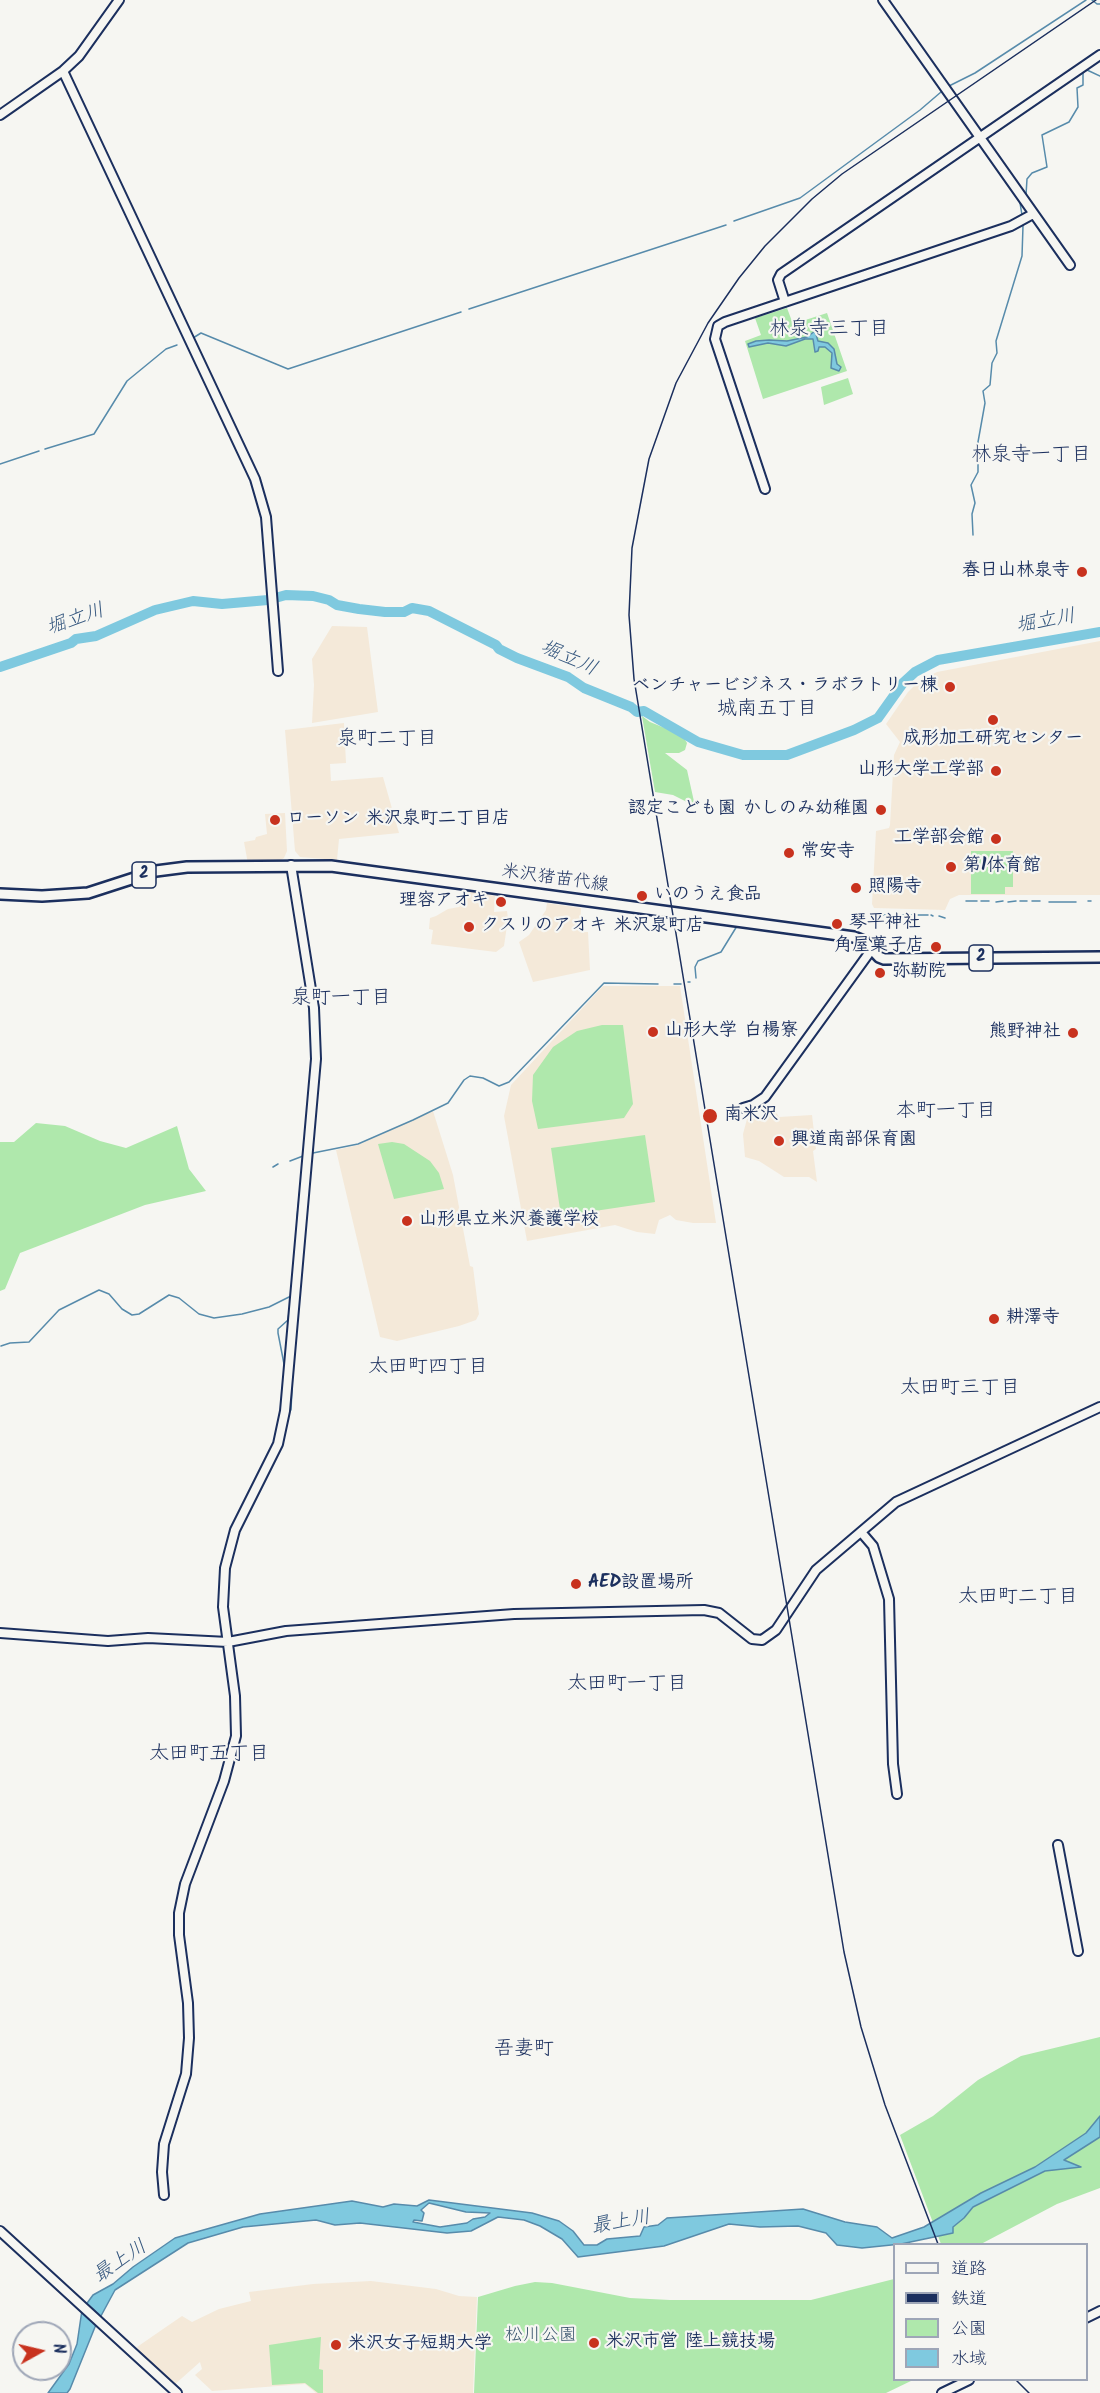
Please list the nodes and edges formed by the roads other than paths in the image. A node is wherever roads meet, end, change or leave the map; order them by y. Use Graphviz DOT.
graph roads {
  1 [pos="119,0"];
  2 [pos="883,0"];
  3 [pos="1100,55"];
  4 [pos="63,71"];
  5 [pos="0,115"];
  6 [pos="979,136"];
  7 [pos="1033,214"];
  8 [pos="1070,265"];
  9 [pos="785,302"];
  10 [pos="765,489"];
  11 [pos="278,671"];
  12 [pos="291,865"];
  13 [pos="0,894"];
  14 [pos="872,949"];
  15 [pos="1100,957"];
  16 [pos="743,1108"];
  17 [pos="1100,1407"];
  18 [pos="861,1532"];
  19 [pos="0,1633"];
  20 [pos="228,1642"];
  21 [pos="897,1794"];
  22 [pos="1058,1845"];
  23 [pos="1078,1950"];
  24 [pos="164,2195"];
  25 [pos="0,2231"];
  26 [pos="965,2381"];
  27 [pos="177,2393"];
  28 [pos="942,2393"];
  1 -- 4 [label="street"];
  2 -- 6 [label="street"];
  3 -- 6 [label="street"];
  4 -- 5 [label="street"];
  4 -- 11 [label="street"];
  6 -- 7 [label="street"];
  6 -- 9 [label="street"];
  7 -- 8 [label="street"];
  7 -- 9 [label="street"];
  9 -- 10 [label="street"];
  12 -- 13 [label="main road, 米沢猪苗代線 / 2"];
  12 -- 14 [label="main road, 米沢猪苗代線 / 2"];
  12 -- 20 [label="street"];
  14 -- 15 [label="main road, 米沢猪苗代線 / 2"];
  14 -- 16 [label="street"];
  17 -- 18 [label="street"];
  18 -- 20 [label="street"];
  18 -- 21 [label="street"];
  19 -- 20 [label="street"];
  20 -- 24 [label="street"];
  22 -- 23 [label="street"];
  25 -- 27 [label="street"];
  26 -- 28 [label="street"];
}
